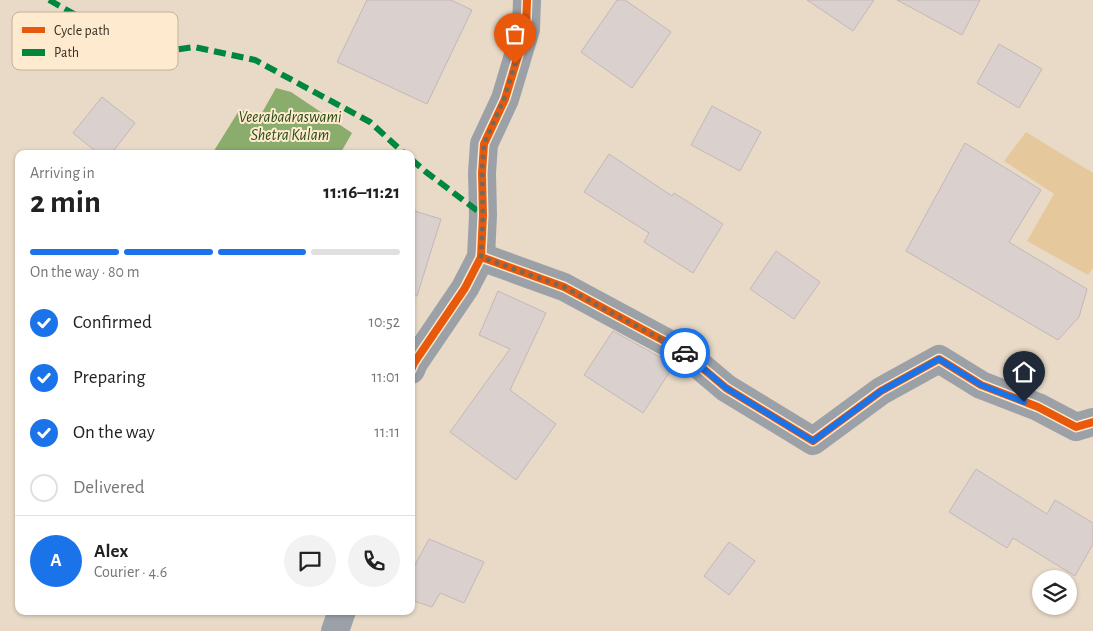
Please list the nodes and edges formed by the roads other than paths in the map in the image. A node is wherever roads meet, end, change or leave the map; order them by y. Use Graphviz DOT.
graph roads {
  1 [pos="526,0"];
  2 [pos="481,257"];
  3 [pos="415,362"];
  4 [pos="1093,422"];
  5 [pos="341,615"];
  6 [pos="335,631"];
  1 -- 2 [label="street"];
  2 -- 3 [label="street"];
  2 -- 4 [label="street"];
  5 -- 6 [label="street"];
}
